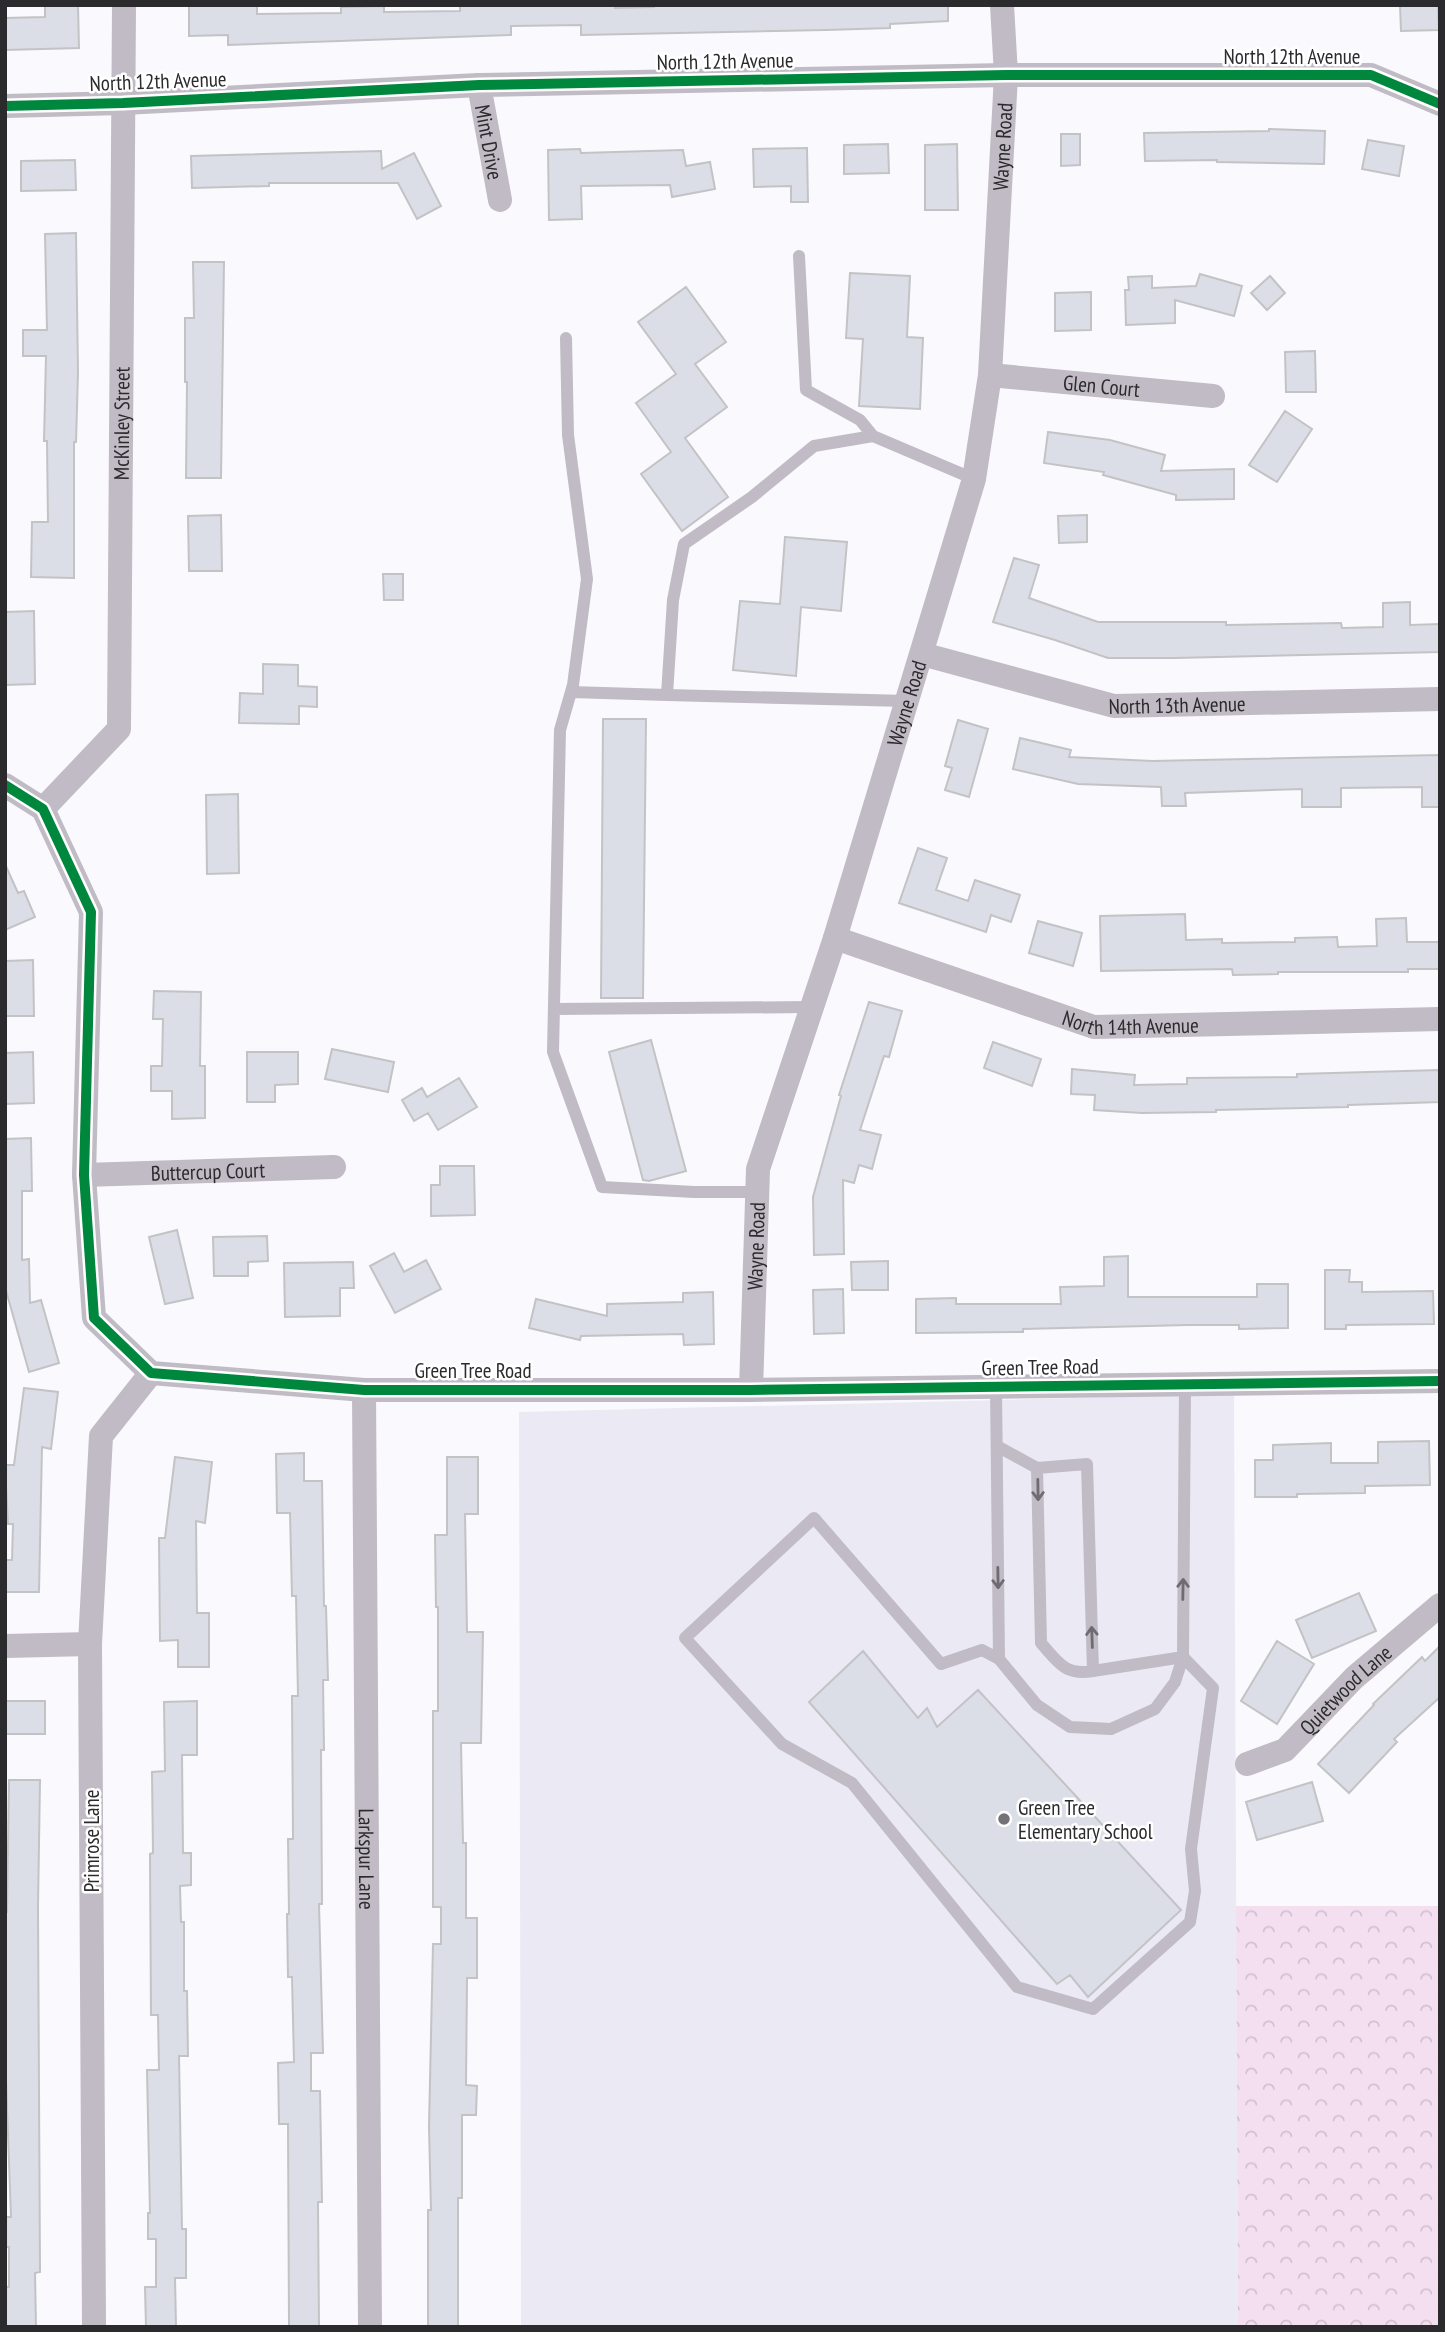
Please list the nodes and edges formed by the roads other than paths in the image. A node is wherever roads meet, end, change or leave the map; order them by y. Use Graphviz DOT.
graph roads {
  1 [pos="124,5"];
  2 [pos="1002,5"];
  3 [pos="1006,75"];
  4 [pos="479,85"];
  5 [pos="123,103"];
  6 [pos="1440,104"];
  7 [pos="5,106"];
  8 [pos="500,200"];
  9 [pos="799,256"];
  10 [pos="566,338"];
  11 [pos="990,375"];
  12 [pos="1213,396"];
  13 [pos="873,436"];
  14 [pos="974,479"];
  15 [pos="922,654"];
  16 [pos="571,692"];
  17 [pos="667,695"];
  18 [pos="1440,699"];
  19 [pos="907,701"];
  20 [pos="5,785"];
  21 [pos="43,809"];
  22 [pos="835,939"];
  23 [pos="812,1007"];
  24 [pos="554,1009"];
  25 [pos="1440,1019"];
  26 [pos="334,1167"];
  27 [pos="84,1175"];
  28 [pos="757,1192"];
  29 [pos="151,1373"];
  30 [pos="1440,1381"];
  31 [pos="1185,1385"];
  32 [pos="996,1387"];
  33 [pos="364,1390"];
  34 [pos="751,1390"];
  35 [pos="997,1446"];
  36 [pos="1037,1468"];
  37 [pos="1440,1605"];
  38 [pos="90,1644"];
  39 [pos="5,1646"];
  40 [pos="1182,1657"];
  41 [pos="999,1659"];
  42 [pos="1093,1671"];
  43 [pos="1247,1764"];
  44 [pos="94,2327"];
  45 [pos="370,2327"];
  1 -- 5 [label="street, McKinley Street"];
  2 -- 3 [label="street, Wayne Road"];
  3 -- 4 [label="street, North 12th Avenue"];
  3 -- 6 [label="street, North 12th Avenue"];
  3 -- 11 [label="street, Wayne Road"];
  4 -- 5 [label="street, North 12th Avenue"];
  4 -- 8 [label="street, Mint Drive"];
  5 -- 7 [label="street, North 12th Avenue"];
  5 -- 21 [label="street, McKinley Street"];
  9 -- 13 [label="lane"];
  10 -- 16 [label="lane"];
  11 -- 12 [label="street, Glen Court"];
  11 -- 14 [label="street, Wayne Road"];
  13 -- 14 [label="lane"];
  13 -- 17 [label="lane"];
  14 -- 15 [label="street, Wayne Road"];
  15 -- 18 [label="street, North 13th Avenue"];
  15 -- 19 [label="street, Wayne Road"];
  16 -- 17 [label="lane"];
  16 -- 24 [label="lane"];
  17 -- 19 [label="lane"];
  19 -- 22 [label="street, Wayne Road"];
  20 -- 21 [label="street"];
  21 -- 27 [label="street"];
  22 -- 23 [label="street, Wayne Road"];
  22 -- 25 [label="street, North 14th Avenue"];
  23 -- 24 [label="lane"];
  23 -- 28 [label="street, Wayne Road"];
  24 -- 28 [label="lane"];
  26 -- 27 [label="street, Buttercup Court"];
  27 -- 29 [label="street"];
  28 -- 34 [label="street, Wayne Road"];
  29 -- 33 [label="street, Green Tree Road"];
  29 -- 38 [label="street, Primrose Lane"];
  30 -- 31 [label="street, Green Tree Road"];
  31 -- 32 [label="street, Green Tree Road"];
  40 -- 31 [label="lane, one-way"];
  32 -- 34 [label="street, Green Tree Road"];
  32 -- 35 [label="lane"];
  33 -- 34 [label="street, Green Tree Road"];
  33 -- 45 [label="street, Larkspur Lane"];
  35 -- 36 [label="lane"];
  35 -- 41 [label="lane, one-way"];
  36 -- 42 [label="lane, one-way"];
  42 -- 36 [label="lane, one-way"];
  37 -- 43 [label="street, Quietwood Lane"];
  38 -- 39 [label="street"];
  38 -- 44 [label="street, Primrose Lane"];
  40 -- 41 [label="lane"];
  40 -- 41 [label="lane"];
  40 -- 42 [label="lane"];
}
